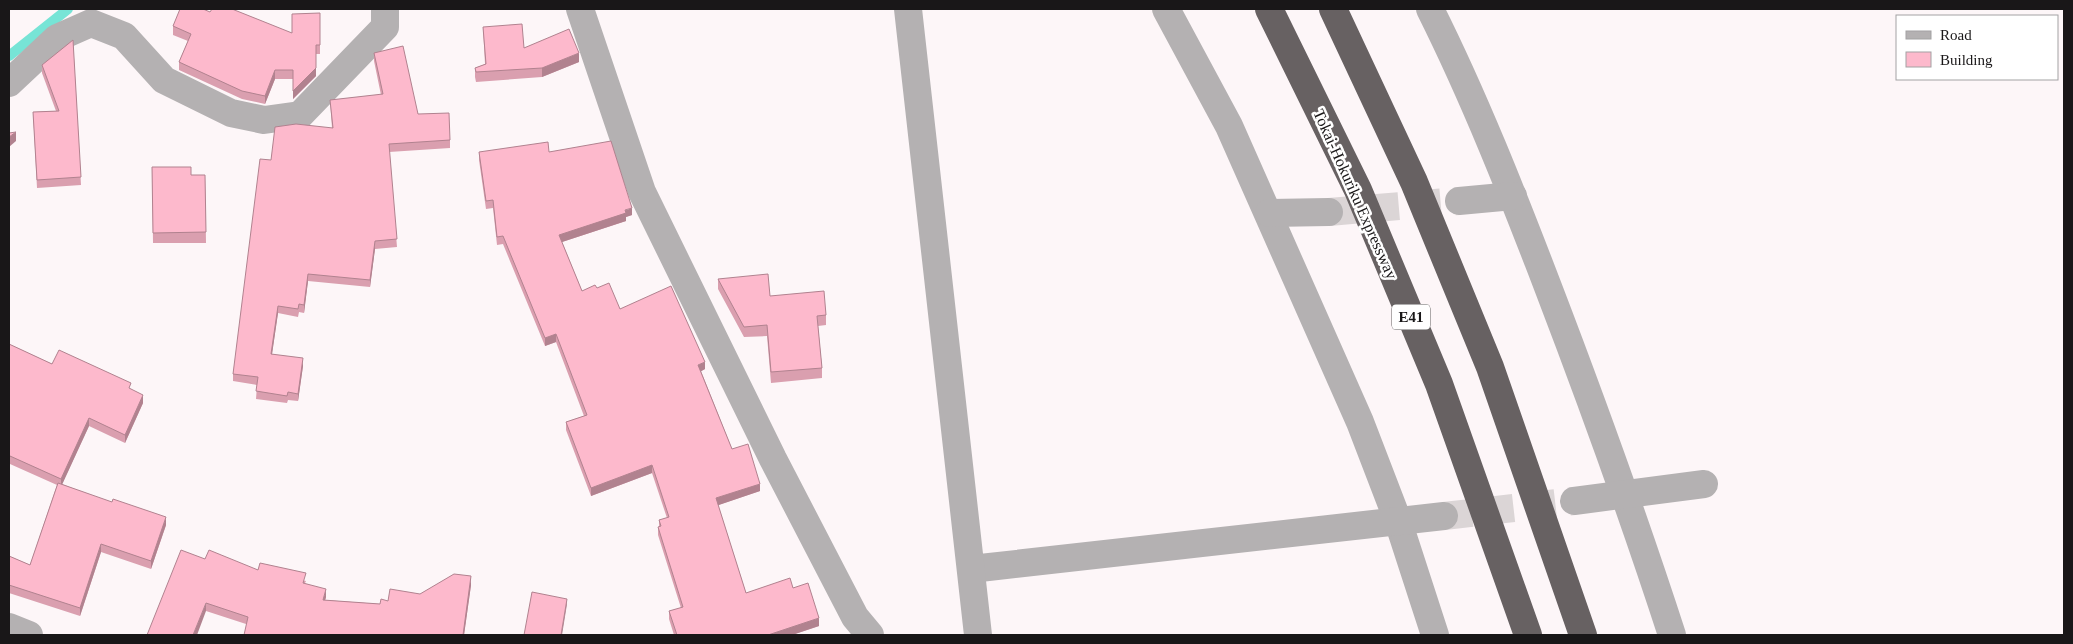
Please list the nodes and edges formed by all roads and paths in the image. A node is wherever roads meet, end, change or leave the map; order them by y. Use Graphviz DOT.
graph roads {
  1 [pos="385,9"];
  2 [pos="580,9"];
  3 [pos="908,9"];
  4 [pos="1166,9"];
  5 [pos="1269,9"];
  6 [pos="1333,9"];
  7 [pos="1430,9"];
  8 [pos="9,83"];
  9 [pos="1513,196"];
  10 [pos="1459,201"];
  11 [pos="1329,212"];
  12 [pos="1269,213"];
  13 [pos="1704,484"];
  14 [pos="1626,494"];
  15 [pos="1574,501"];
  16 [pos="1444,516"];
  17 [pos="1398,521"];
  18 [pos="971,569"];
  19 [pos="9,626"];
  20 [pos="29,635"];
  21 [pos="870,635"];
  22 [pos="978,635"];
  23 [pos="1435,635"];
  24 [pos="1528,635"];
  25 [pos="1582,635"];
  26 [pos="1672,635"];
  1 -- 8 [label="street"];
  2 -- 21 [label="street"];
  3 -- 18 [label="street"];
  4 -- 12 [label="street"];
  5 -- 24 [label="highway, Tokai-Hokuriku Expressway / E41"];
  6 -- 25 [label="highway"];
  7 -- 9 [label="street"];
  9 -- 10 [label="street"];
  9 -- 14 [label="street"];
  11 -- 12 [label="street"];
  12 -- 17 [label="street"];
  13 -- 14 [label="street"];
  14 -- 15 [label="street"];
  14 -- 26 [label="street"];
  16 -- 17 [label="street"];
  17 -- 18 [label="street"];
  17 -- 23 [label="street"];
  18 -- 22 [label="street"];
  19 -- 20 [label="street"];
}
